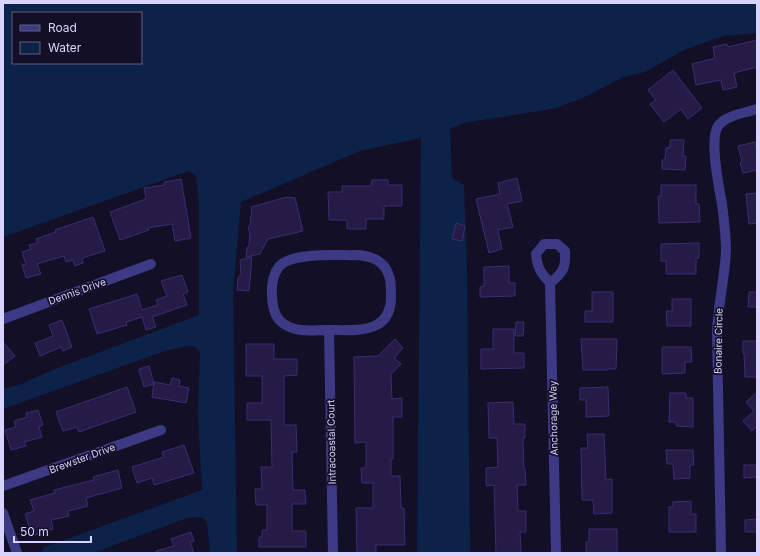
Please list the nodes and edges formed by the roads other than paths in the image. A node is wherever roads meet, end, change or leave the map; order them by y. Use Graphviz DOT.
graph roads {
  1 [pos="757,109"];
  2 [pos="151,264"];
  3 [pos="550,283"];
  4 [pos="3,319"];
  5 [pos="329,330"];
  6 [pos="161,430"];
  7 [pos="3,486"];
  8 [pos="3,513"];
  9 [pos="17,553"];
  10 [pos="332,553"];
  11 [pos="556,553"];
  12 [pos="721,553"];
  1 -- 12 [label="street, Bonaire Circle"];
  2 -- 4 [label="street, Dennis Drive"];
  3 -- 11 [label="street, Anchorage Way"];
  5 -- 5 [label="street"];
  5 -- 10 [label="street, Intracoastal Court"];
  6 -- 7 [label="street, Brewster Drive"];
  8 -- 9 [label="street"];
}
